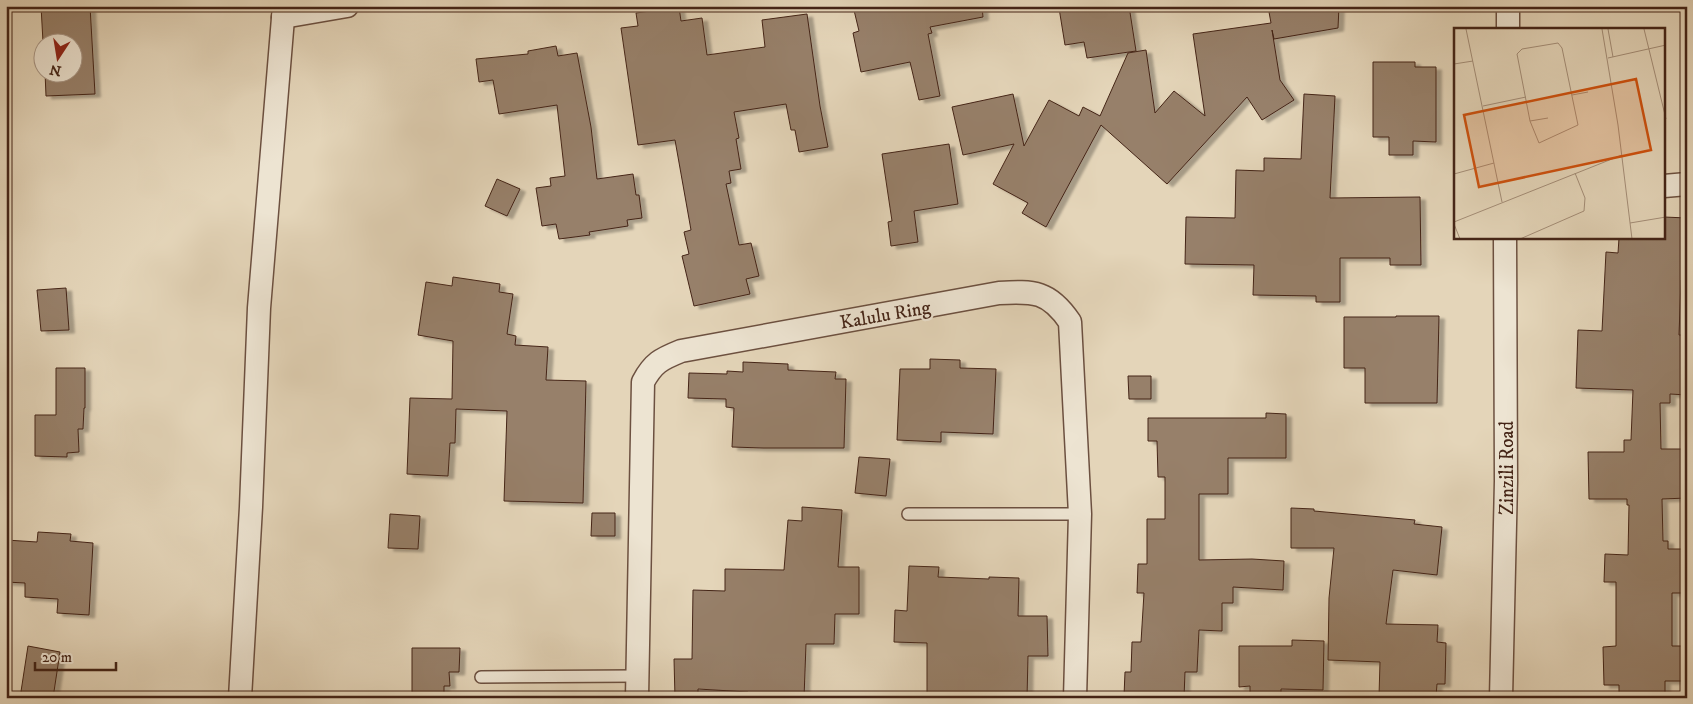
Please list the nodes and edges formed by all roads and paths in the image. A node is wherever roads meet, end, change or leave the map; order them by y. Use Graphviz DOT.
graph roads {
  1 [pos="347,6"];
  2 [pos="1508,6"];
  3 [pos="283,12"];
  4 [pos="1508,28"];
  5 [pos="1687,184"];
  6 [pos="1666,186"];
  7 [pos="1504,239"];
  8 [pos="908,514"];
  9 [pos="1080,514"];
  10 [pos="481,676"];
  11 [pos="637,676"];
  12 [pos="240,698"];
  13 [pos="637,698"];
  14 [pos="1075,698"];
  15 [pos="1501,698"];
  1 -- 3 [label="street"];
  2 -- 4 [label="street"];
  3 -- 12 [label="street"];
  5 -- 6 [label="street"];
  7 -- 15 [label="street, Zinzili Road"];
  8 -- 9 [label="lane"];
  9 -- 11 [label="street, Kalulu Ring"];
  9 -- 14 [label="street, Kalulu Ring"];
  10 -- 11 [label="lane"];
  11 -- 13 [label="street, Kalulu Ring"];
}
